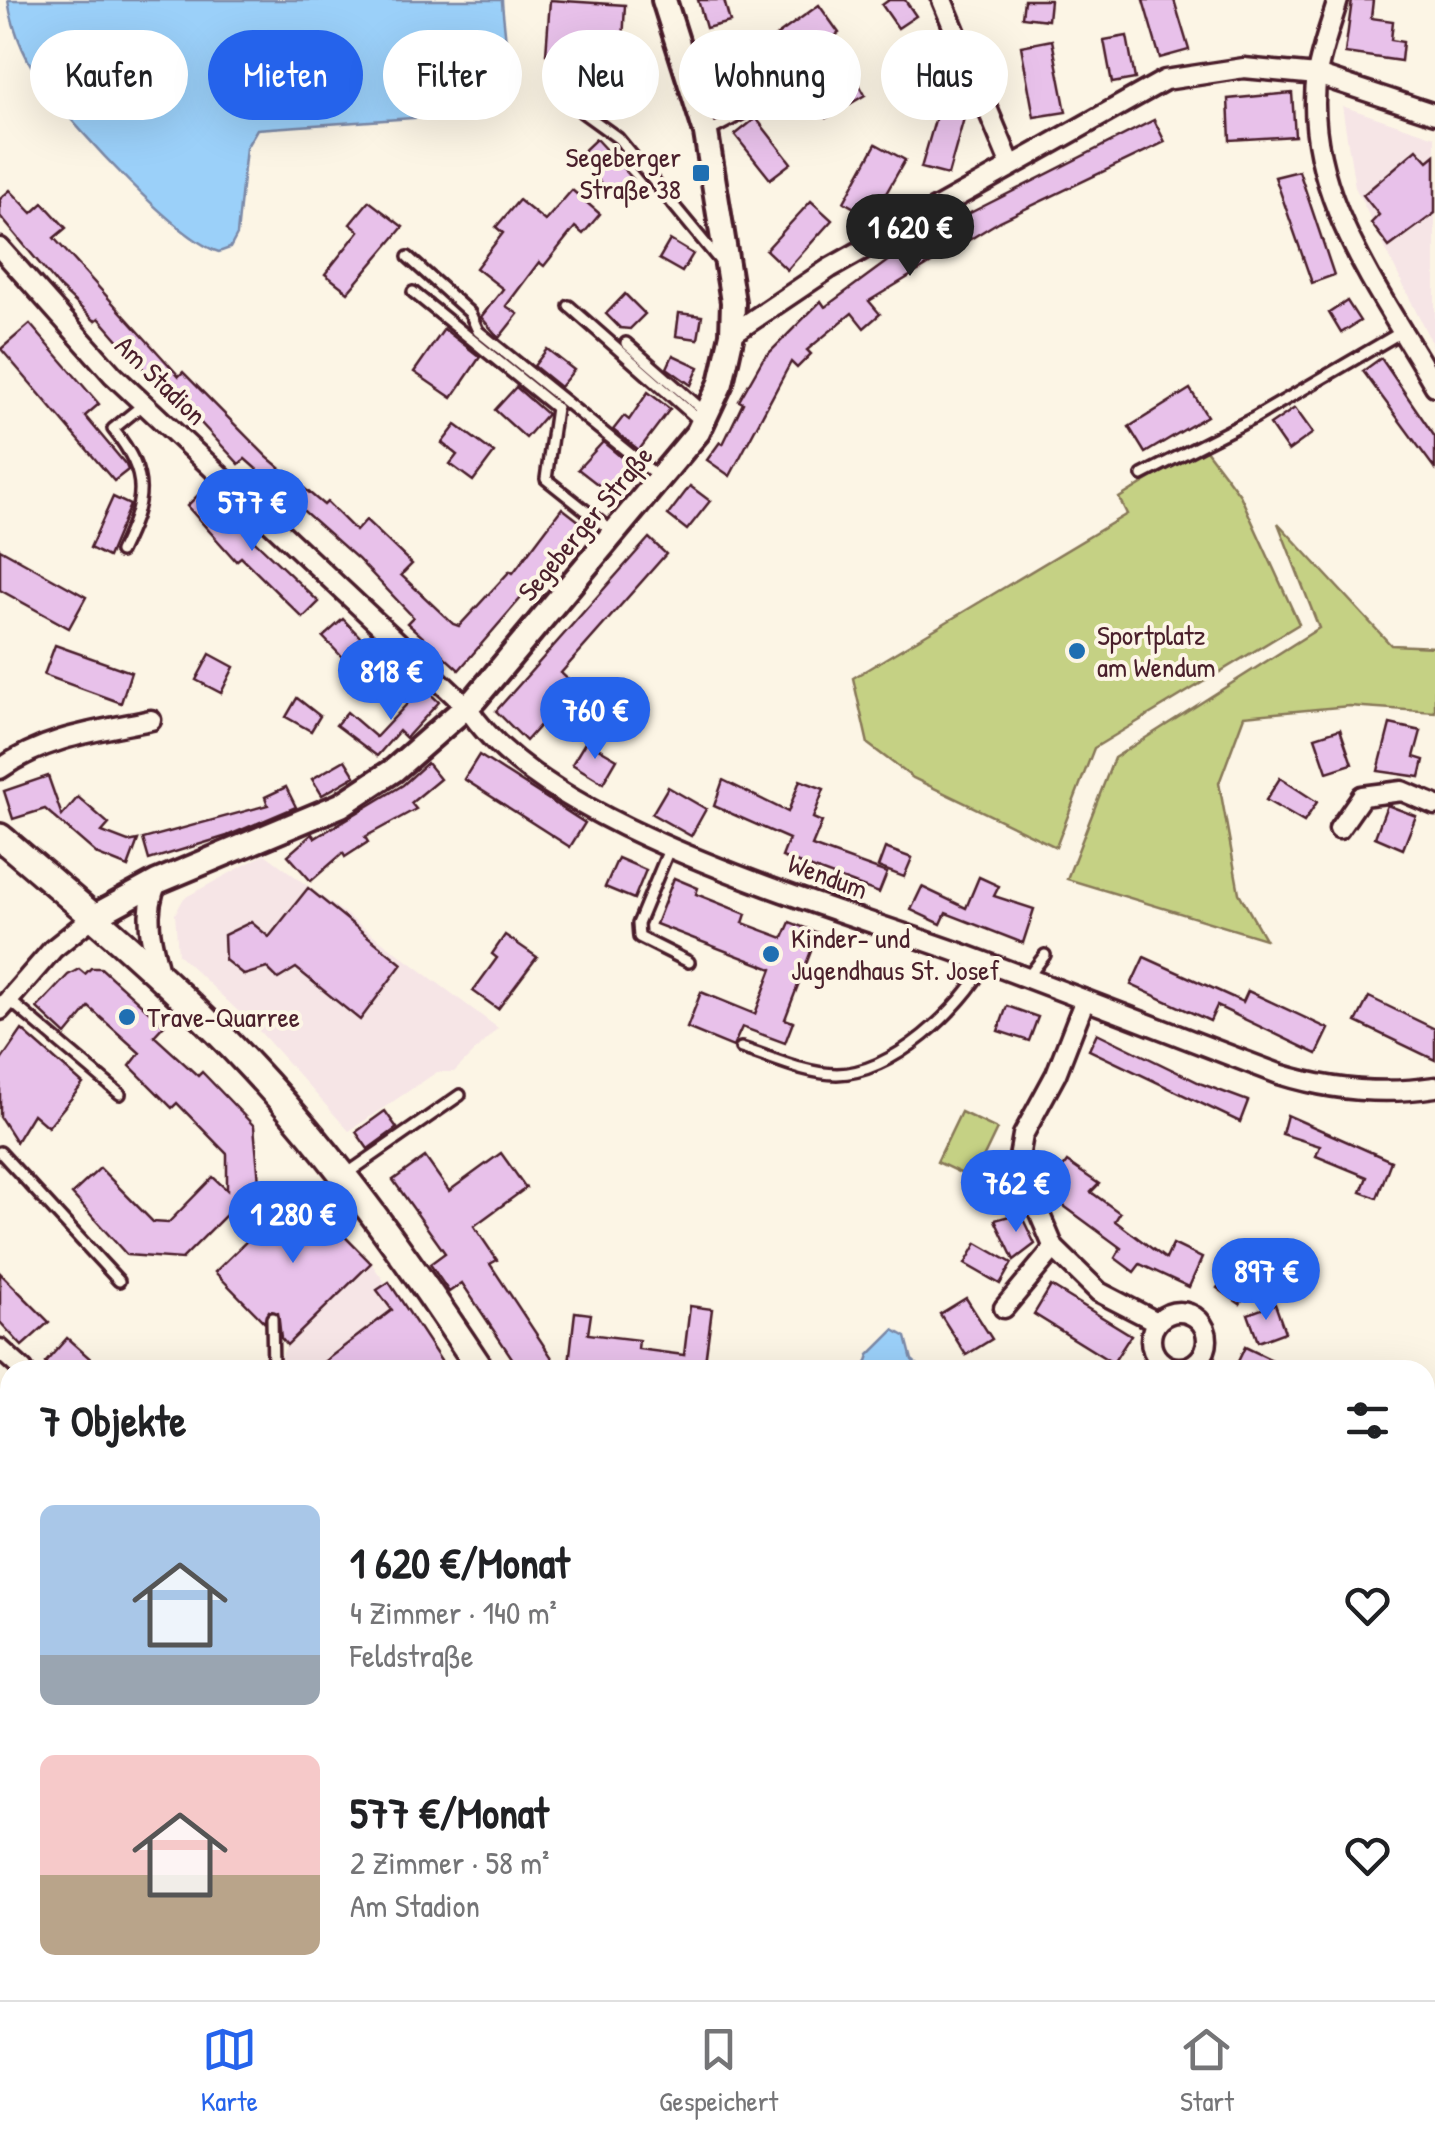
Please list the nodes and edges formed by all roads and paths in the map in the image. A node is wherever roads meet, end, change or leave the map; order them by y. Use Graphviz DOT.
graph roads {
  1 [pos="664,0"];
  2 [pos="942,0"];
  3 [pos="1338,0"];
  4 [pos="1317,76"];
  5 [pos="1435,114"];
  6 [pos="593,120"];
  7 [pos="731,120"];
  8 [pos="706,133"];
  9 [pos="1010,163"];
  10 [pos="0,248"];
  11 [pos="408,258"];
  12 [pos="729,272"];
  13 [pos="413,292"];
  14 [pos="569,306"];
  15 [pos="1403,330"];
  16 [pos="732,334"];
  17 [pos="626,343"];
  18 [pos="1435,386"];
  19 [pos="144,404"];
  20 [pos="704,418"];
  21 [pos="1142,475"];
  22 [pos="662,480"];
  23 [pos="616,534"];
  24 [pos="120,552"];
  25 [pos="466,707"];
  26 [pos="150,720"];
  27 [pos="0,769"];
  28 [pos="1435,804"];
  29 [pos="1339,828"];
  30 [pos="0,837"];
  31 [pos="670,847"];
  32 [pos="157,882"];
  33 [pos="93,917"];
  34 [pos="1045,955"];
  35 [pos="689,962"];
  36 [pos="986,962"];
  37 [pos="1027,978"];
  38 [pos="161,980"];
  39 [pos="1084,1002"];
  40 [pos="4,1005"];
  41 [pos="741,1048"];
  42 [pos="1435,1087"];
  43 [pos="120,1094"];
  44 [pos="460,1095"];
  45 [pos="0,1152"];
  46 [pos="343,1177"];
  47 [pos="1054,1248"];
  48 [pos="119,1280"];
  49 [pos="1004,1308"];
  50 [pos="272,1318"];
  51 [pos="1157,1322"];
  52 [pos="273,1360"];
  53 [pos="474,1360"];
  1 -- 8 [label="main road, Segeberger Straße"];
  2 -- 9 [label="street"];
  3 -- 4 [label="street"];
  4 -- 5 [label="street"];
  4 -- 9 [label="street"];
  4 -- 15 [label="street"];
  6 -- 12 [label="lane"];
  7 -- 8 [label="lane"];
  8 -- 12 [label="main road, Segeberger Straße"];
  9 -- 16 [label="street"];
  10 -- 19 [label="street, Am Stadion"];
  11 -- 22 [label="lane"];
  12 -- 16 [label="main road, Segeberger Straße"];
  13 -- 23 [label="lane"];
  14 -- 20 [label="lane"];
  15 -- 18 [label="street"];
  15 -- 21 [label="lane"];
  16 -- 20 [label="main road, Segeberger Straße"];
  17 -- 20 [label="lane"];
  19 -- 24 [label="lane"];
  19 -- 25 [label="street, Am Stadion"];
  20 -- 22 [label="main road, Segeberger Straße"];
  22 -- 23 [label="main road, Segeberger Straße"];
  23 -- 25 [label="main road, Segeberger Straße"];
  25 -- 31 [label="street, Wendum"];
  25 -- 32 [label="main road, Segeberger Straße"];
  26 -- 27 [label="street"];
  28 -- 29 [label="street"];
  30 -- 33 [label="main road"];
  31 -- 35 [label="lane"];
  31 -- 36 [label="street, Wendum"];
  32 -- 33 [label="main road, Segeberger Straße"];
  32 -- 38 [label="street"];
  33 -- 38 [label="main road"];
  33 -- 40 [label="street"];
  34 -- 37 [label="lane"];
  36 -- 37 [label="street, Wendum"];
  36 -- 41 [label="lane"];
  37 -- 39 [label="street, Wendum"];
  38 -- 46 [label="main road"];
  39 -- 42 [label="street, Wendum"];
  39 -- 47 [label="street"];
  40 -- 43 [label="lane"];
  44 -- 46 [label="lane"];
  45 -- 48 [label="lane"];
  46 -- 53 [label="main road"];
  47 -- 49 [label="street"];
  47 -- 51 [label="street"];
  50 -- 52 [label="lane"];
}
